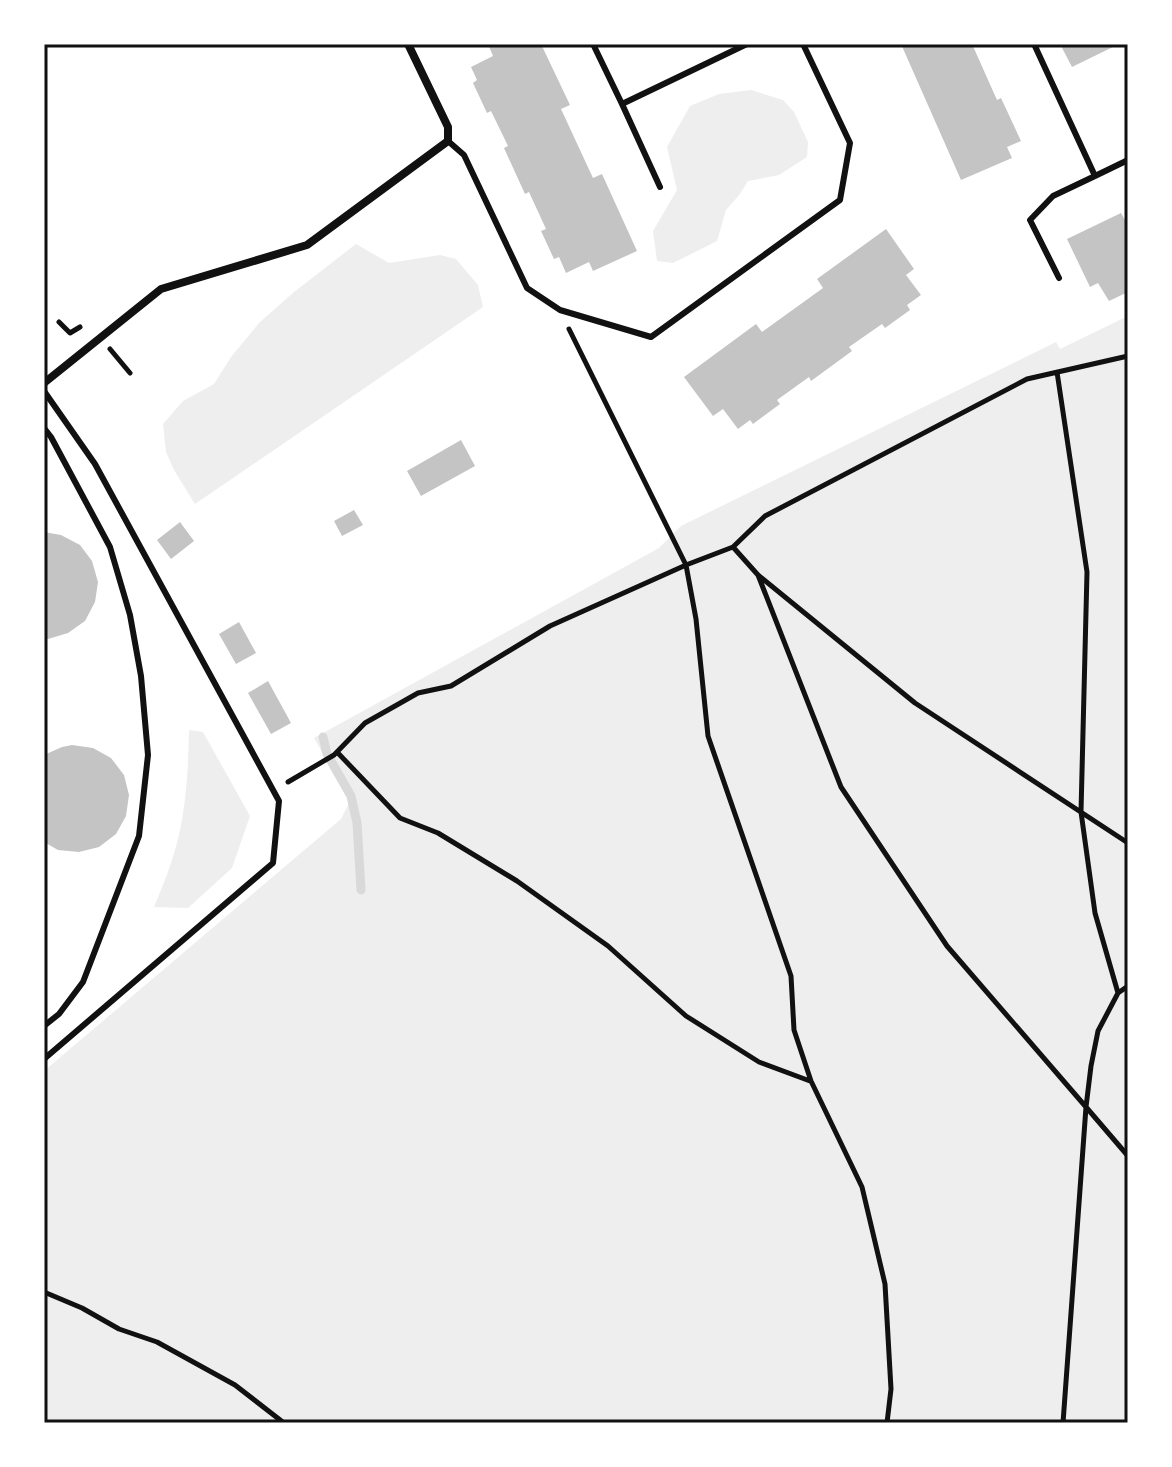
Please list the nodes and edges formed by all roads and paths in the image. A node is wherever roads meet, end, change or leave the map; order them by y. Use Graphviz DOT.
graph roads {
  1 [pos="408,44"];
  2 [pos="593,44"];
  3 [pos="747,44"];
  4 [pos="803,44"];
  5 [pos="1034,44"];
  6 [pos="622,104"];
  7 [pos="448,141"];
  8 [pos="1128,160"];
  9 [pos="1095,176"];
  10 [pos="660,187"];
  11 [pos="1059,278"];
  12 [pos="560,310"];
  13 [pos="59,322"];
  14 [pos="88,322"];
  15 [pos="109,347"];
  16 [pos="1128,356"];
  17 [pos="1057,372"];
  18 [pos="130,373"];
  19 [pos="44,383"];
  20 [pos="44,391"];
  21 [pos="44,428"];
  22 [pos="733,547"];
  23 [pos="686,565"];
  24 [pos="758,575"];
  25 [pos="337,751"];
  26 [pos="273,791"];
  27 [pos="1081,812"];
  28 [pos="1128,843"];
  29 [pos="1128,986"];
  30 [pos="1118,993"];
  31 [pos="44,1026"];
  32 [pos="44,1059"];
  33 [pos="811,1081"];
  34 [pos="1086,1107"];
  35 [pos="1128,1156"];
  36 [pos="44,1292"];
  37 [pos="284,1423"];
  38 [pos="887,1423"];
  39 [pos="1063,1423"];
  1 -- 7 [label="street"];
  2 -- 6 [label="lane"];
  3 -- 6 [label="lane"];
  4 -- 12 [label="lane"];
  5 -- 9 [label="lane"];
  6 -- 10 [label="lane"];
  7 -- 12 [label="lane"];
  7 -- 19 [label="street"];
  8 -- 9 [label="lane"];
  9 -- 11 [label="lane"];
  12 -- 23 [label="path"];
  13 -- 14 [label="path"];
  15 -- 18 [label="path"];
  16 -- 17 [label="path"];
  17 -- 22 [label="path"];
  17 -- 27 [label="path"];
  20 -- 26 [label="lane"];
  21 -- 31 [label="lane"];
  22 -- 23 [label="path"];
  22 -- 24 [label="path"];
  23 -- 25 [label="path"];
  23 -- 33 [label="path"];
  24 -- 27 [label="path"];
  24 -- 34 [label="path"];
  25 -- 26 [label="path"];
  25 -- 33 [label="path"];
  26 -- 32 [label="lane"];
  27 -- 28 [label="path"];
  27 -- 30 [label="path"];
  29 -- 30 [label="path"];
  30 -- 34 [label="path"];
  33 -- 38 [label="path"];
  34 -- 35 [label="path"];
  34 -- 39 [label="path"];
  36 -- 37 [label="path"];
}
